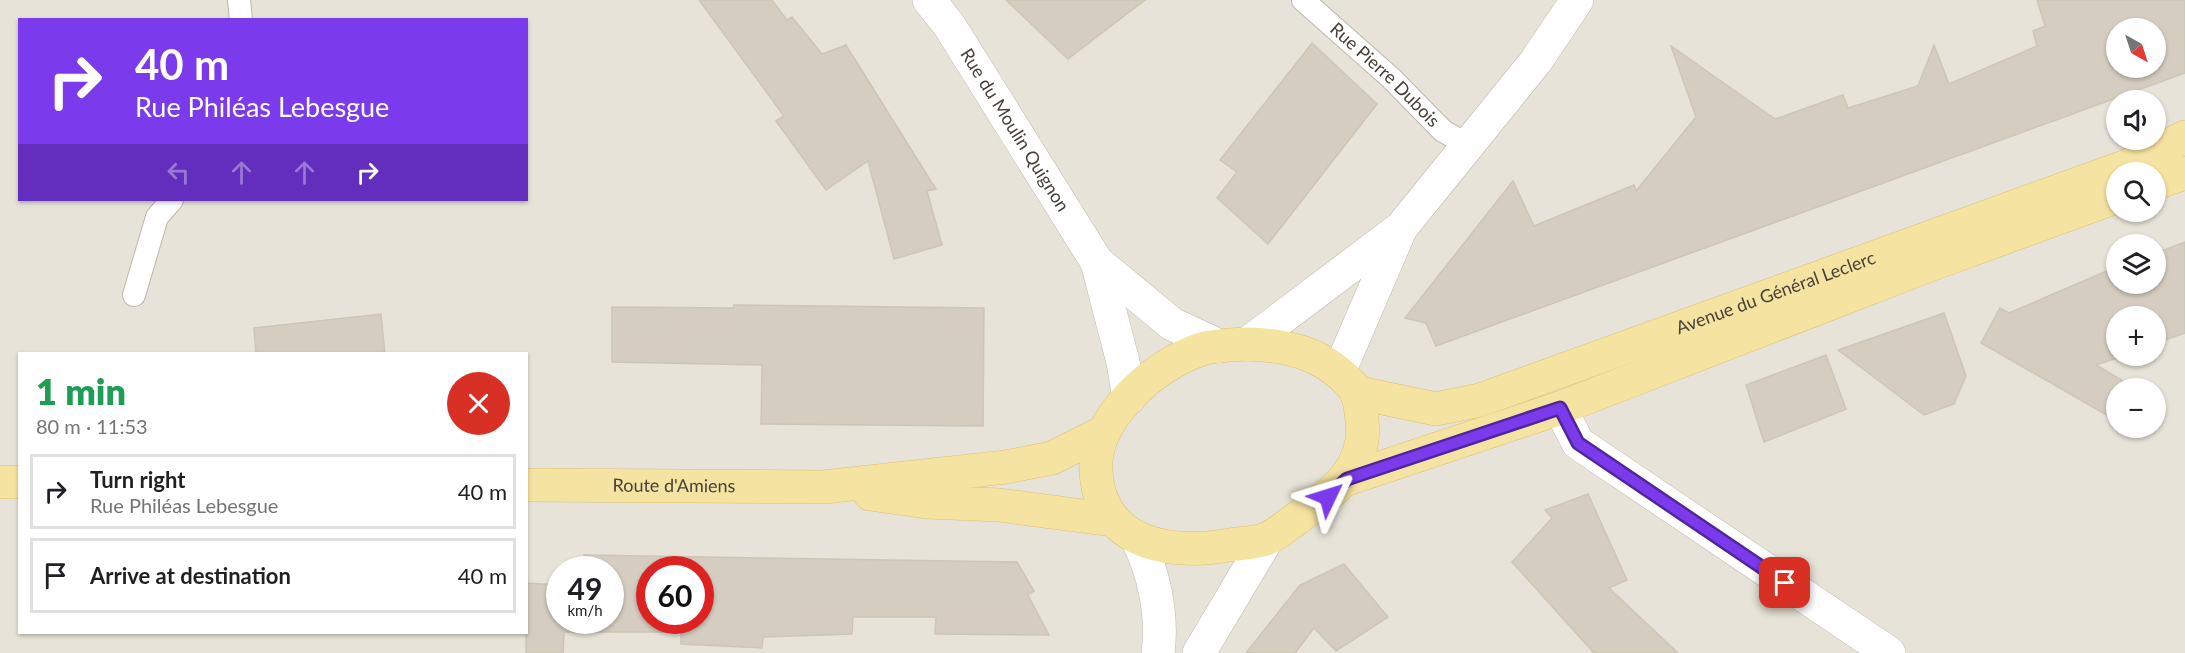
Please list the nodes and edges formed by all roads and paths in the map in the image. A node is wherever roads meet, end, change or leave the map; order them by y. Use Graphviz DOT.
graph roads {
  1 [pos="240,0"];
  2 [pos="929,0"];
  3 [pos="1303,0"];
  4 [pos="1577,0"];
  5 [pos="241,18"];
  6 [pos="2185,137"];
  7 [pos="1468,145"];
  8 [pos="2185,173"];
  9 [pos="2166,180"];
  10 [pos="171,201"];
  11 [pos="2106,201"];
  12 [pos="1401,228"];
  13 [pos="1097,262"];
  14 [pos="134,295"];
  15 [pos="1233,345"];
  16 [pos="1349,382"];
  17 [pos="1129,398"];
  18 [pos="1560,408"];
  19 [pos="1102,433"];
  20 [pos="1347,479"];
  21 [pos="0,482"];
  22 [pos="18,482"];
  23 [pos="528,485"];
  24 [pos="824,487"];
  25 [pos="1125,529"];
  26 [pos="1267,539"];
  27 [pos="1158,653"];
  28 [pos="1198,653"];
  29 [pos="1889,653"];
  1 -- 5 [label="lane"];
  2 -- 13 [label="street, Rue du Moulin Quignon"];
  3 -- 7 [label="lane, Rue Pierre Dubois"];
  4 -- 7 [label="street"];
  6 -- 16 [label="main road, Avenue du Général Leclerc"];
  7 -- 12 [label="street"];
  8 -- 9 [label="main road"];
  10 -- 14 [label="lane"];
  11 -- 18 [label="main road, Avenue du Général Leclerc"];
  12 -- 15 [label="street"];
  12 -- 16 [label="street"];
  13 -- 15 [label="street, Rue du Moulin Quignon"];
  13 -- 17 [label="street, Rue du Moulin Quignon"];
  15 -- 16 [label="main road"];
  15 -- 17 [label="main road"];
  16 -- 20 [label="main road"];
  17 -- 19 [label="main road"];
  18 -- 20 [label="main road, Avenue du Général Leclerc"];
  18 -- 29 [label="street"];
  19 -- 24 [label="main road, Route d'Amiens"];
  19 -- 25 [label="main road"];
  20 -- 26 [label="main road"];
  21 -- 22 [label="main road"];
  23 -- 24 [label="main road, Route d'Amiens"];
  24 -- 25 [label="main road, Route d'Amiens"];
  25 -- 26 [label="main road, Route d'Amiens"];
  25 -- 27 [label="street"];
  26 -- 28 [label="street"];
}
